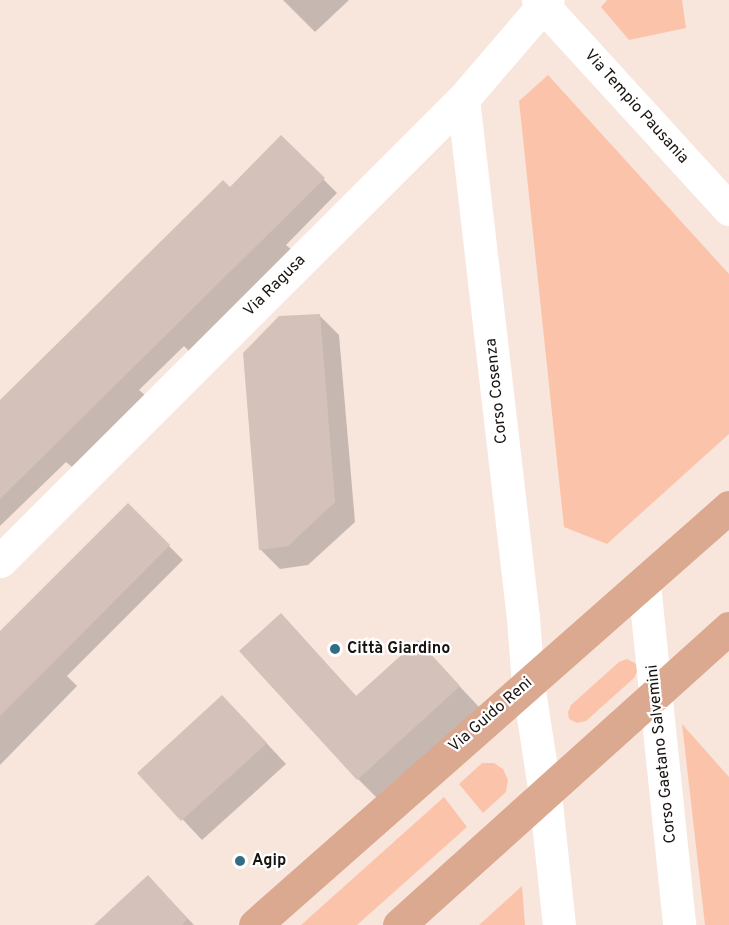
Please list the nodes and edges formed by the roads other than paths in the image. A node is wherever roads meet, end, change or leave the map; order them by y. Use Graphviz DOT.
graph roads {
  1 [pos="543,2"];
  2 [pos="463,99"];
  3 [pos="729,208"];
  4 [pos="729,507"];
  5 [pos="0,561"];
  6 [pos="644,584"];
  7 [pos="729,628"];
  8 [pos="528,684"];
  9 [pos="656,692"];
  10 [pos="544,794"];
  11 [pos="401,924"];
  12 [pos="255,925"];
  13 [pos="559,925"];
  14 [pos="679,925"];
  1 -- 2 [label="street, Via Ragusa"];
  1 -- 3 [label="street, Via Tempio Pausania"];
  2 -- 5 [label="street, Via Ragusa"];
  2 -- 8 [label="street, Corso Cosenza"];
  4 -- 6 [label="main road, Via Guido Reni"];
  6 -- 8 [label="main road, Via Guido Reni"];
  6 -- 9 [label="street, Corso Gaetano Salvemini"];
  7 -- 9 [label="main road"];
  8 -- 10 [label="street"];
  8 -- 12 [label="main road, Via Guido Reni"];
  9 -- 10 [label="main road"];
  9 -- 14 [label="street, Corso Gaetano Salvemini"];
  10 -- 11 [label="main road"];
  10 -- 13 [label="street"];
}
